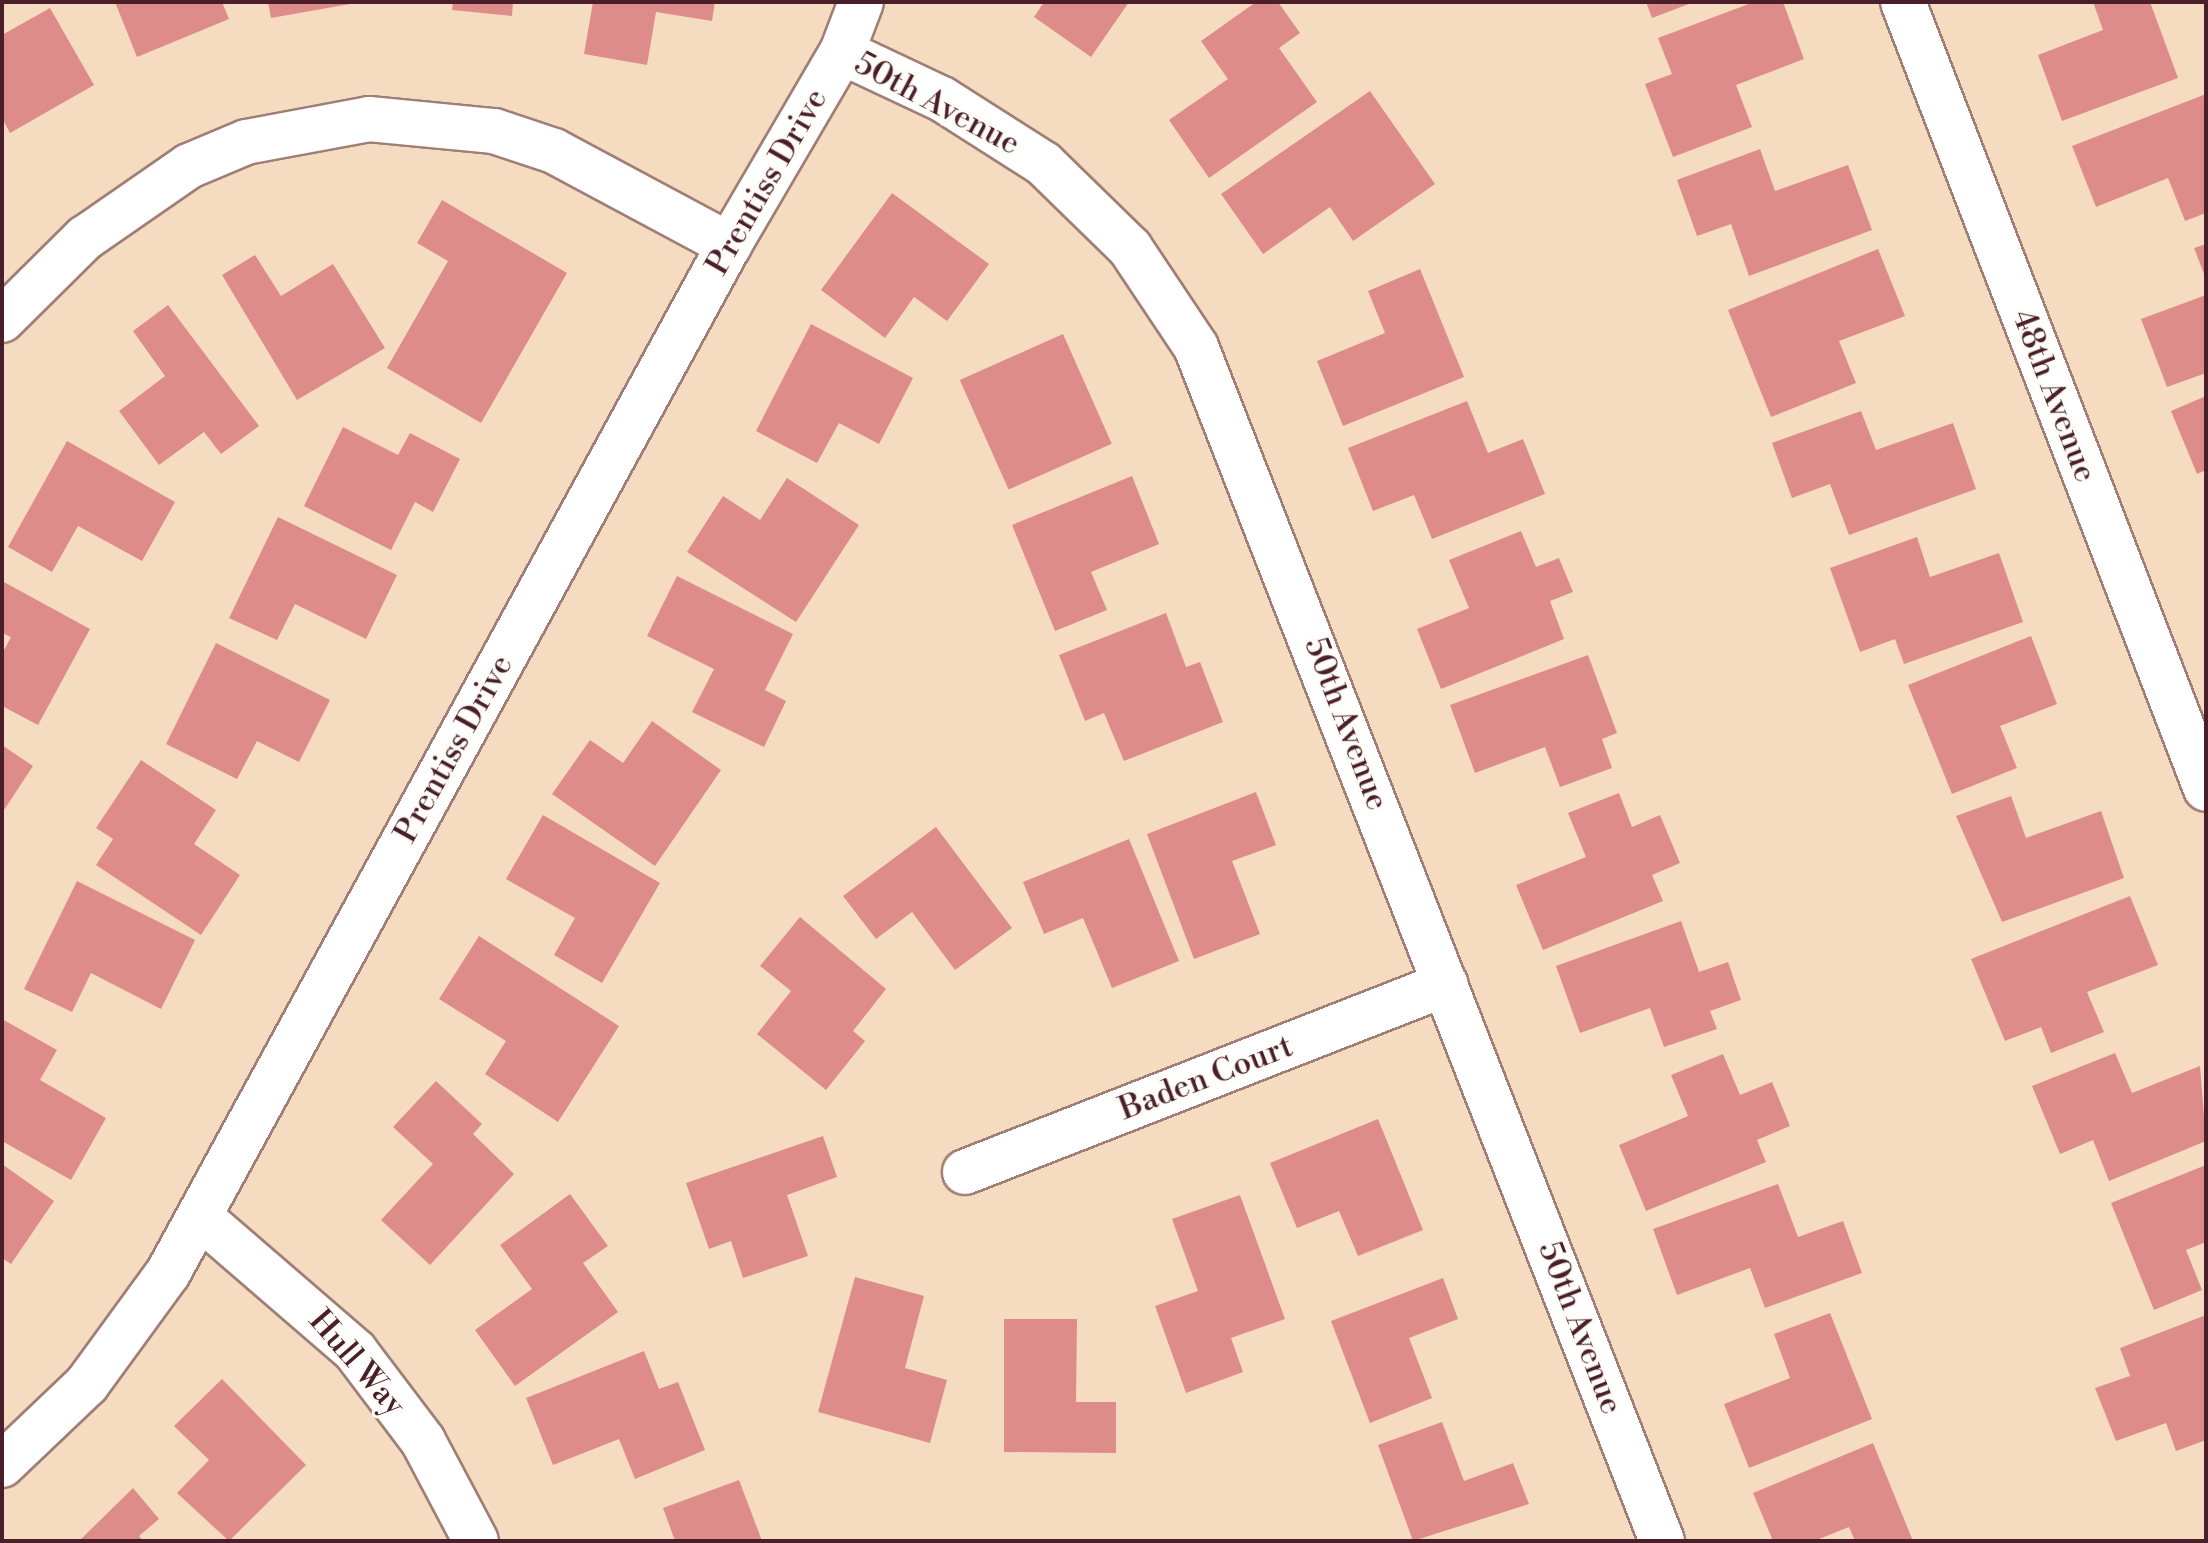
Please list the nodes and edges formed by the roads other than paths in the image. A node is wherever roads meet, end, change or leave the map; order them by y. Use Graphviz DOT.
graph roads {
  1 [pos="861,2"];
  2 [pos="1903,2"];
  3 [pos="842,52"];
  4 [pos="729,245"];
  5 [pos="2,320"];
  6 [pos="2206,789"];
  7 [pos="1446,984"];
  8 [pos="965,1172"];
  9 [pos="200,1217"];
  10 [pos="2,1465"];
  11 [pos="476,1541"];
  12 [pos="1662,1541"];
  1 -- 3 [label="street, Prentiss Drive"];
  2 -- 6 [label="street, 48th Avenue"];
  3 -- 4 [label="street, Prentiss Drive"];
  3 -- 7 [label="street, 50th Avenue"];
  4 -- 5 [label="street"];
  4 -- 9 [label="street, Prentiss Drive"];
  7 -- 8 [label="street, Baden Court"];
  7 -- 12 [label="street, 50th Avenue"];
  9 -- 10 [label="street, Prentiss Drive"];
  9 -- 11 [label="street, Hull Way"];
}
